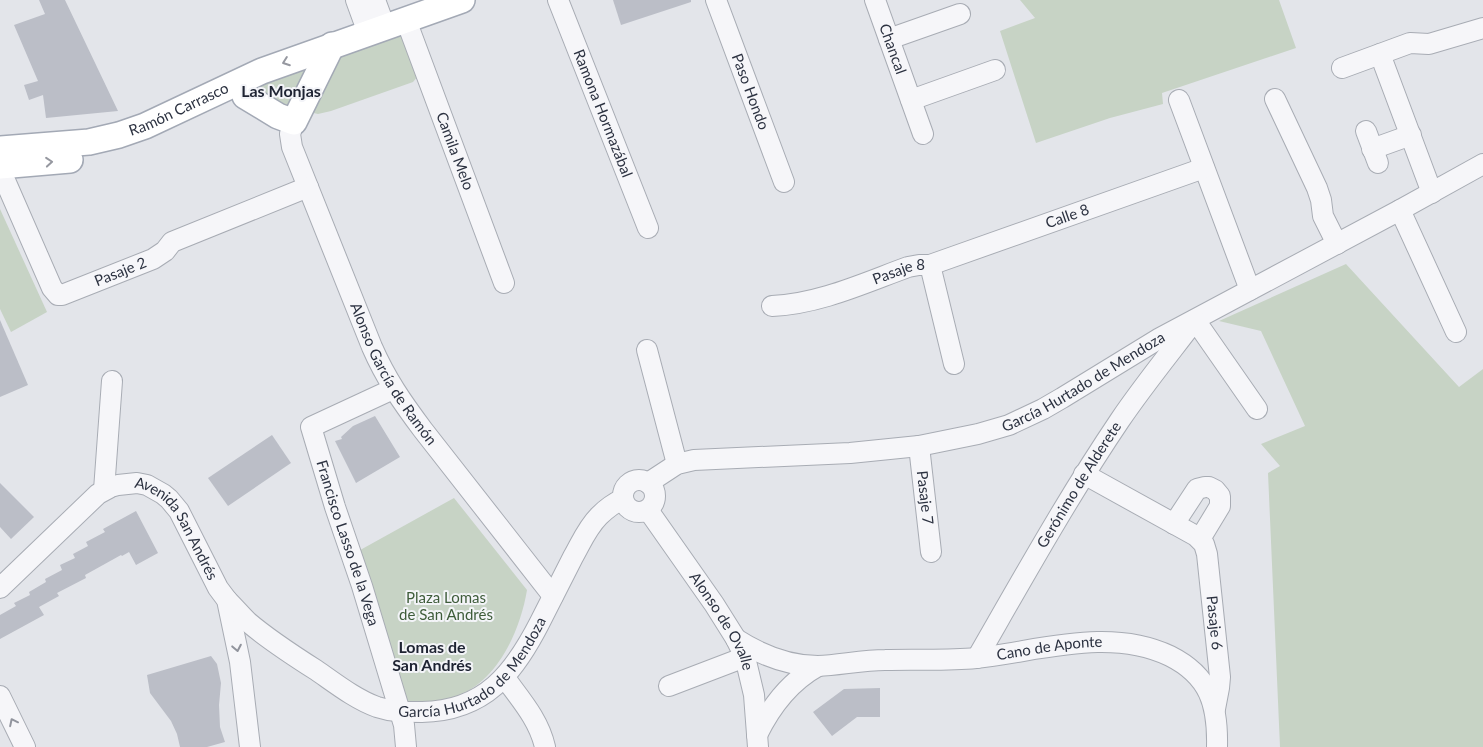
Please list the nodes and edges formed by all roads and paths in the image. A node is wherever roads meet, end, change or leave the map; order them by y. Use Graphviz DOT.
graph roads {
  1 [pos="356,0"];
  2 [pos="375,0"];
  3 [pos="462,0"];
  4 [pos="558,0"];
  5 [pos="716,0"];
  6 [pos="875,0"];
  7 [pos="960,14"];
  8 [pos="386,27"];
  9 [pos="1483,28"];
  10 [pos="889,39"];
  11 [pos="332,45"];
  12 [pos="1380,54"];
  13 [pos="1342,68"];
  14 [pos="995,70"];
  15 [pos="246,87"];
  16 [pos="1275,99"];
  17 [pos="910,100"];
  18 [pos="1179,100"];
  19 [pos="294,122"];
  20 [pos="923,134"];
  21 [pos="1411,135"];
  22 [pos="1372,148"];
  23 [pos="0,149"];
  24 [pos="1483,164"];
  25 [pos="0,168"];
  26 [pos="1204,168"];
  27 [pos="784,182"];
  28 [pos="308,187"];
  29 [pos="1432,193"];
  30 [pos="1400,210"];
  31 [pos="648,228"];
  32 [pos="1337,244"];
  33 [pos="930,265"];
  34 [pos="504,283"];
  35 [pos="1250,290"];
  36 [pos="772,306"];
  37 [pos="1195,320"];
  38 [pos="1456,332"];
  39 [pos="646,350"];
  40 [pos="954,364"];
  41 [pos="112,381"];
  42 [pos="393,389"];
  43 [pos="1257,410"];
  44 [pos="919,446"];
  45 [pos="677,464"];
  46 [pos="1084,474"];
  47 [pos="648,482"];
  48 [pos="104,490"];
  49 [pos="624,499"];
  50 [pos="648,510"];
  51 [pos="1174,524"];
  52 [pos="1200,539"];
  53 [pos="931,552"];
  54 [pos="0,588"];
  55 [pos="553,596"];
  56 [pos="227,600"];
  57 [pos="736,639"];
  58 [pos="745,657"];
  59 [pos="977,658"];
  60 [pos="818,666"];
  61 [pos="504,678"];
  62 [pos="668,686"];
  63 [pos="0,696"];
  64 [pos="1215,709"];
  65 [pos="400,712"];
  66 [pos="758,741"];
  67 [pos="25,747"];
  68 [pos="250,747"];
  69 [pos="406,747"];
  70 [pos="545,747"];
  71 [pos="1217,747"];
  1 -- 8 [label="street"];
  2 -- 8 [label="street"];
  3 -- 8 [label="main road, Ramón Carrasco"];
  4 -- 31 [label="street, Ramona Hormazábal"];
  5 -- 27 [label="street, Paso Hondo"];
  6 -- 10 [label="street, Chancal"];
  7 -- 10 [label="street"];
  8 -- 11 [label="main road, Ramón Carrasco"];
  8 -- 34 [label="street, Camila Melo"];
  9 -- 12 [label="street"];
  10 -- 17 [label="street, Chancal"];
  11 -- 15 [label="main road, Ramón Carrasco, one-way"];
  11 -- 19 [label="main road, Alonso García de Ramón"];
  12 -- 13 [label="street"];
  12 -- 21 [label="street"];
  14 -- 17 [label="street"];
  15 -- 19 [label="main road"];
  15 -- 23 [label="main road, Ramón Carrasco"];
  25 -- 15 [label="main road, Ramón Carrasco, one-way"];
  16 -- 32 [label="street"];
  17 -- 20 [label="street, Chancal"];
  18 -- 26 [label="street"];
  19 -- 28 [label="street, Alonso García de Ramón"];
  21 -- 22 [label="street"];
  21 -- 29 [label="street"];
  24 -- 29 [label="street, García Hurtado de Mendoza"];
  25 -- 28 [label="street, Pasaje 2"];
  26 -- 33 [label="street, Calle 8"];
  26 -- 35 [label="street"];
  28 -- 42 [label="street, Alonso García de Ramón"];
  29 -- 30 [label="street, García Hurtado de Mendoza"];
  30 -- 32 [label="street, García Hurtado de Mendoza"];
  30 -- 38 [label="street"];
  32 -- 35 [label="street, García Hurtado de Mendoza"];
  33 -- 36 [label="street, Pasaje 8"];
  33 -- 40 [label="street, Pasaje 8"];
  35 -- 37 [label="street, García Hurtado de Mendoza"];
  37 -- 43 [label="street"];
  37 -- 44 [label="street, García Hurtado de Mendoza"];
  37 -- 46 [label="street, Gerónimo de Alderete"];
  39 -- 45 [label="street"];
  41 -- 48 [label="street"];
  42 -- 55 [label="street, Alonso García de Ramón"];
  42 -- 65 [label="street, Francisco Lasso de la Vega"];
  44 -- 45 [label="street, García Hurtado de Mendoza"];
  44 -- 53 [label="street, Pasaje 7"];
  45 -- 47 [label="street, García Hurtado de Mendoza"];
  46 -- 51 [label="street"];
  46 -- 59 [label="street, Gerónimo de Alderete"];
  47 -- 49 [label="street"];
  47 -- 50 [label="street"];
  48 -- 54 [label="street, Avenida San Andrés"];
  48 -- 56 [label="street, Avenida San Andrés"];
  49 -- 50 [label="street"];
  49 -- 55 [label="street, García Hurtado de Mendoza"];
  50 -- 57 [label="street, Alonso de Ovalle"];
  51 -- 52 [label="street"];
  51 -- 52 [label="street"];
  52 -- 64 [label="street, Pasaje 6"];
  55 -- 61 [label="street, García Hurtado de Mendoza"];
  56 -- 65 [label="street, García Hurtado de Mendoza"];
  56 -- 68 [label="street, Avenida San Andrés, one-way"];
  57 -- 58 [label="street, Alonso de Ovalle"];
  57 -- 60 [label="street, Cano de Aponte"];
  58 -- 62 [label="street"];
  58 -- 66 [label="street, Alonso de Ovalle"];
  59 -- 60 [label="street, Cano de Aponte"];
  59 -- 64 [label="street, Cano de Aponte"];
  60 -- 66 [label="street, Cano de Aponte"];
  61 -- 65 [label="street, García Hurtado de Mendoza"];
  61 -- 70 [label="street"];
  67 -- 63 [label="street, one-way"];
  64 -- 71 [label="street, Cano de Aponte"];
  65 -- 69 [label="street, Francisco Lasso de la Vega"];
}
